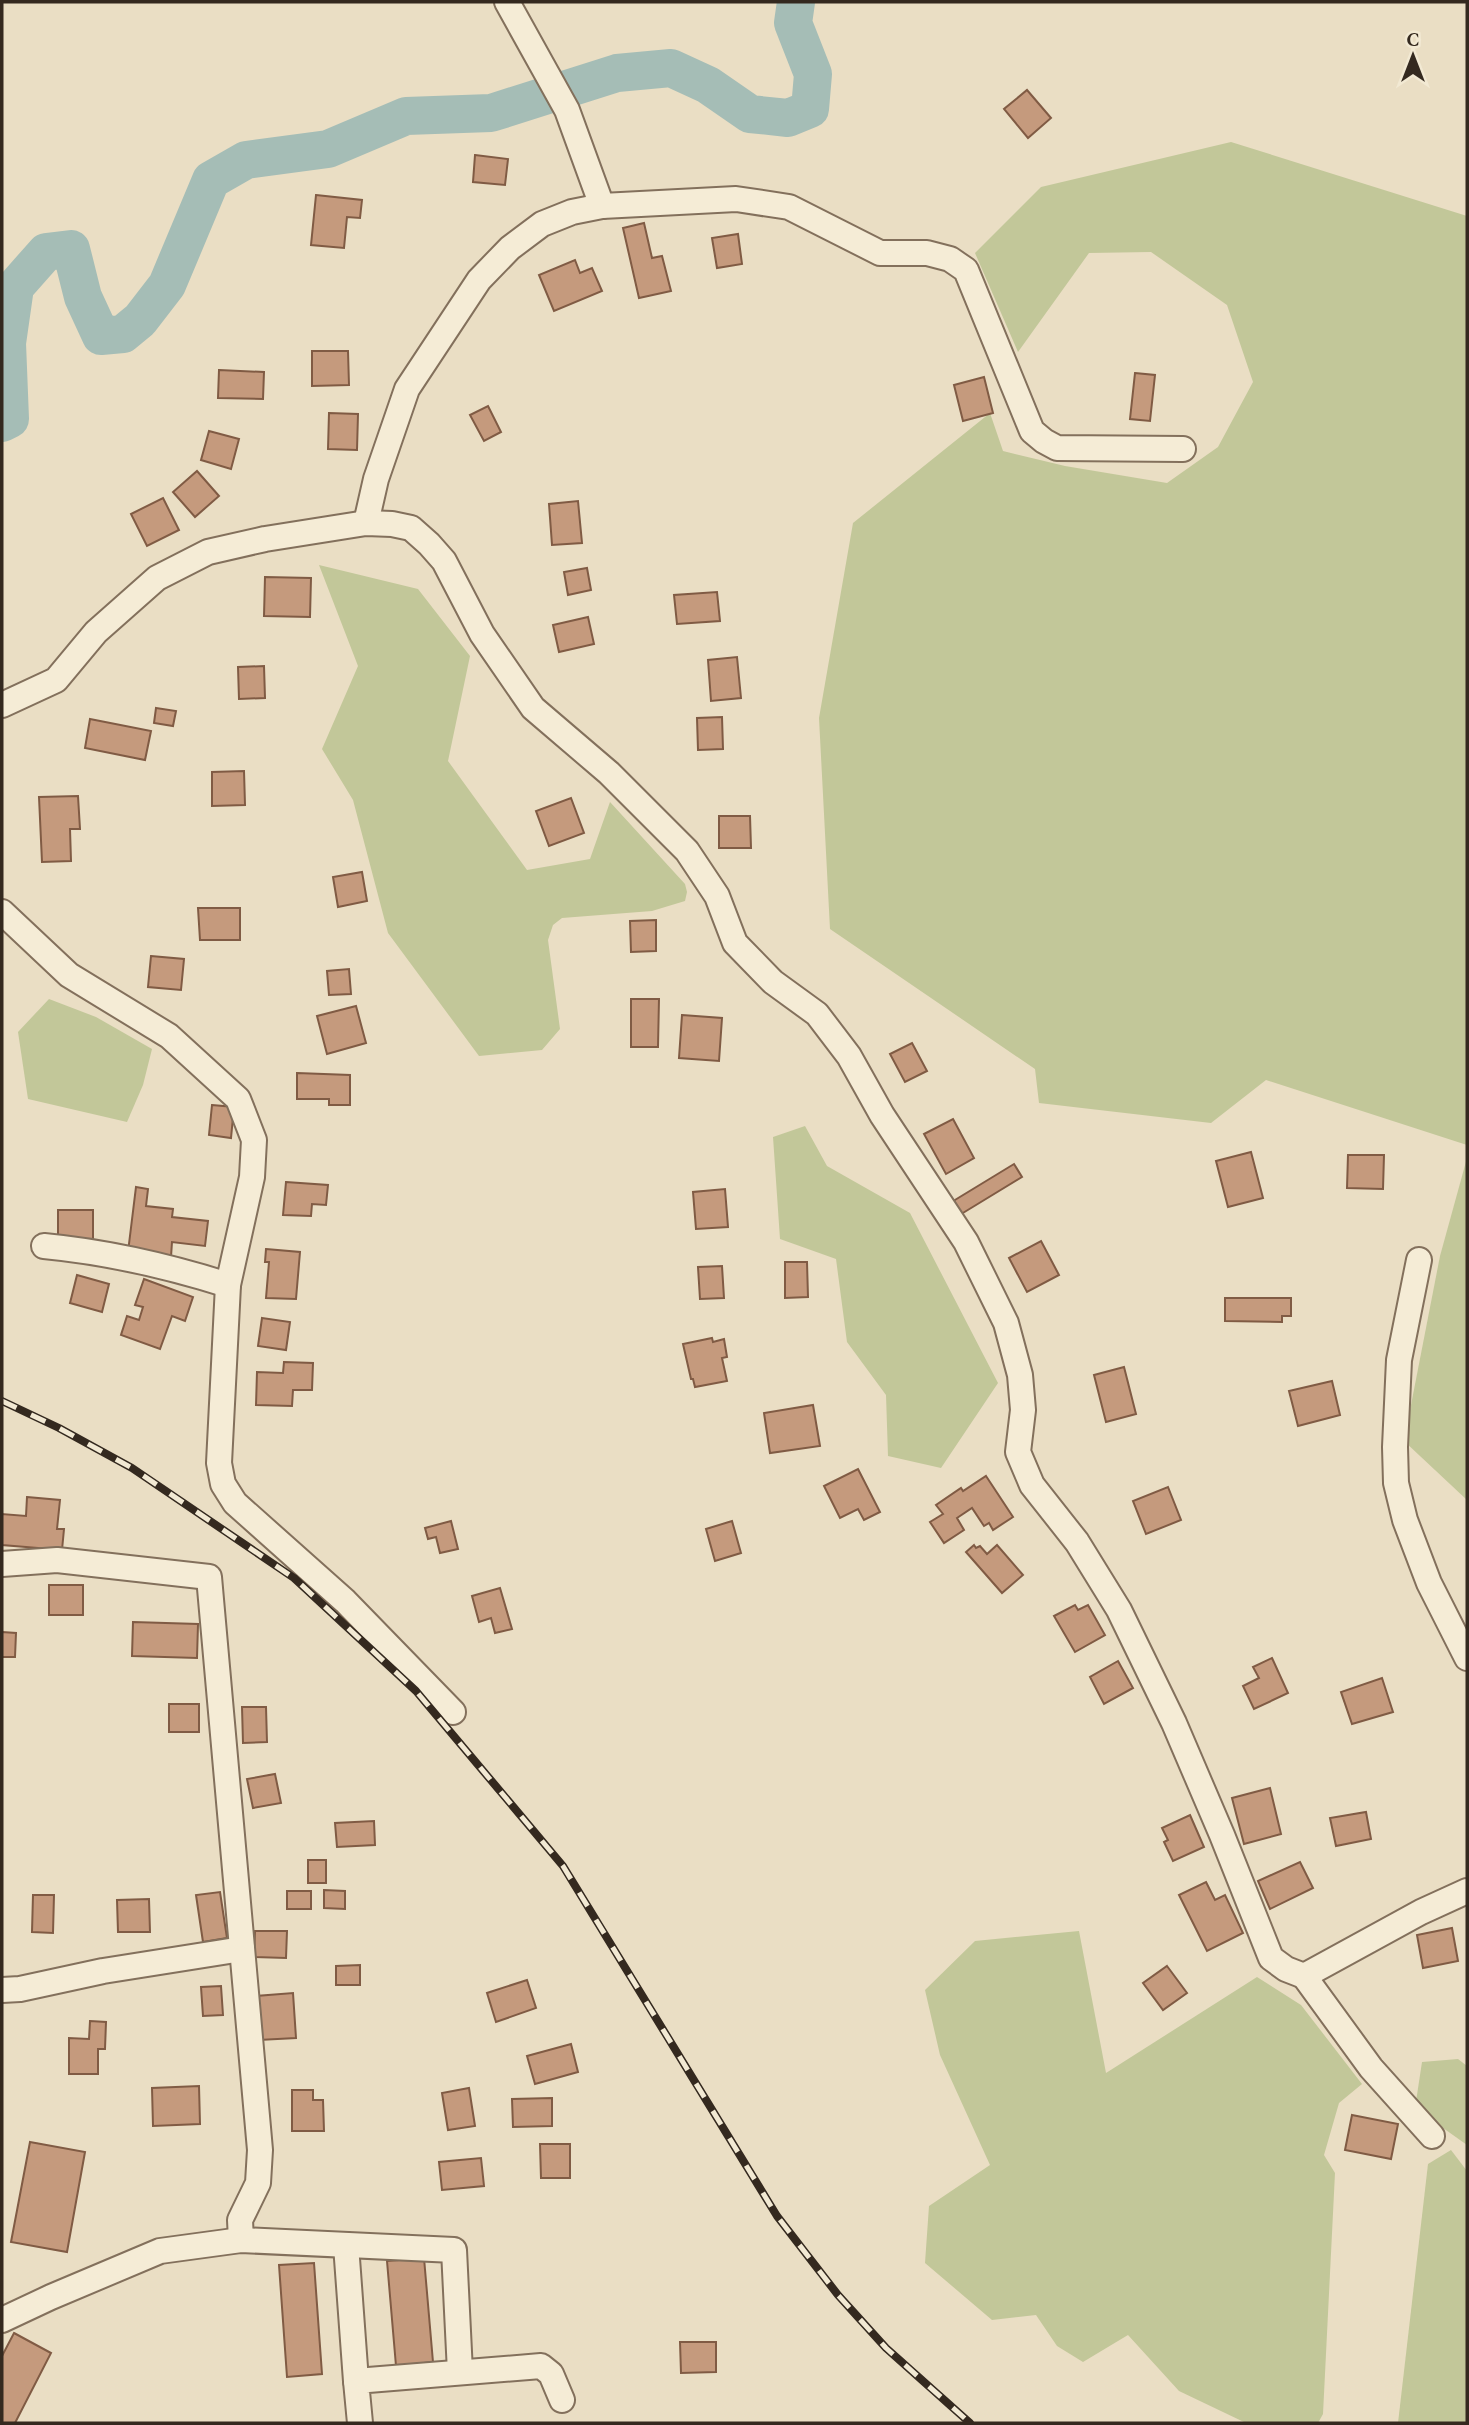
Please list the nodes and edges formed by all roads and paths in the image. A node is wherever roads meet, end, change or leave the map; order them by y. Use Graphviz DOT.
graph roads {
  1 [pos="507,2"];
  2 [pos="602,206"];
  3 [pos="1183,449"];
  4 [pos="366,523"];
  5 [pos="2,705"];
  6 [pos="2,912"];
  7 [pos="44,1246"];
  8 [pos="1419,1260"];
  9 [pos="228,1285"];
  10 [pos="2,1564"];
  11 [pos="1467,1658"];
  12 [pos="453,1712"];
  13 [pos="1467,1891"];
  14 [pos="242,1949"];
  15 [pos="1304,1976"];
  16 [pos="2,1990"];
  17 [pos="1432,2136"];
  18 [pos="241,2240"];
  19 [pos="346,2245"];
  20 [pos="2,2320"];
  21 [pos="460,2372"];
  22 [pos="356,2381"];
  23 [pos="562,2400"];
  24 [pos="360,2423"];
  1 -- 2 [label="street"];
  2 -- 3 [label="street"];
  2 -- 4 [label="street"];
  4 -- 5 [label="street"];
  4 -- 15 [label="street"];
  6 -- 9 [label="street"];
  7 -- 9 [label="street"];
  8 -- 11 [label="street"];
  9 -- 12 [label="street"];
  10 -- 14 [label="street"];
  13 -- 15 [label="street"];
  14 -- 16 [label="street"];
  14 -- 18 [label="street"];
  15 -- 17 [label="street"];
  18 -- 19 [label="street"];
  18 -- 20 [label="street"];
  19 -- 21 [label="street"];
  19 -- 22 [label="street"];
  21 -- 22 [label="street"];
  21 -- 23 [label="street"];
  22 -- 24 [label="street"];
}
